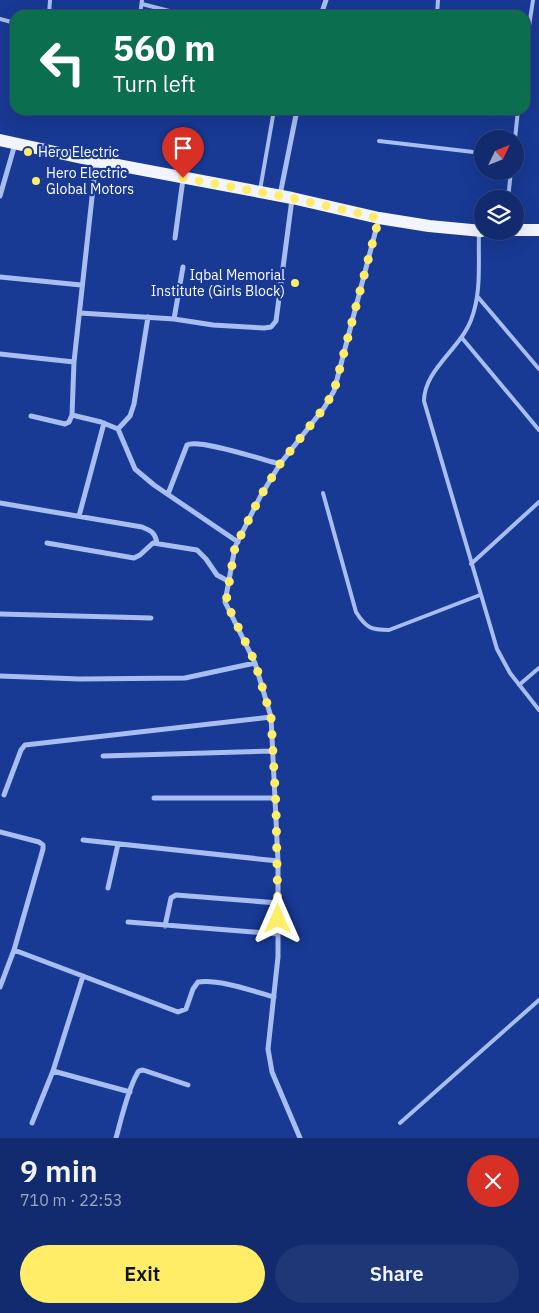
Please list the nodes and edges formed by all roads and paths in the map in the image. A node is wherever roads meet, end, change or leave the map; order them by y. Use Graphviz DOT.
graph roads {
  1 [pos="533,0"];
  2 [pos="142,2"];
  3 [pos="168,10"];
  4 [pos="530,20"];
  5 [pos="273,115"];
  6 [pos="296,115"];
  7 [pos="517,115"];
  8 [pos="516,130"];
  9 [pos="0,140"];
  10 [pos="379,141"];
  11 [pos="15,143"];
  12 [pos="474,152"];
  13 [pos="96,161"];
  14 [pos="183,178"];
  15 [pos="259,192"];
  16 [pos="0,196"];
  17 [pos="286,197"];
  18 [pos="379,218"];
  19 [pos="474,230"];
  20 [pos="524,230"];
  21 [pos="539,230"];
  22 [pos="175,238"];
  23 [pos="480,240"];
  24 [pos="183,267"];
  25 [pos="0,277"];
  26 [pos="81,285"];
  27 [pos="477,296"];
  28 [pos="80,313"];
  29 [pos="148,317"];
  30 [pos="174,318"];
  31 [pos="462,338"];
  32 [pos="0,354"];
  33 [pos="74,362"];
  34 [pos="539,369"];
  35 [pos="72,415"];
  36 [pos="31,416"];
  37 [pos="104,423"];
  38 [pos="118,430"];
  39 [pos="539,430"];
  40 [pos="280,464"];
  41 [pos="323,493"];
  42 [pos="168,494"];
  43 [pos="539,502"];
  44 [pos="0,503"];
  45 [pos="79,516"];
  46 [pos="238,542"];
  47 [pos="47,543"];
  48 [pos="157,543"];
  49 [pos="471,564"];
  50 [pos="228,581"];
  51 [pos="480,595"];
  52 [pos="0,614"];
  53 [pos="152,618"];
  54 [pos="255,662"];
  55 [pos="539,668"];
  56 [pos="0,676"];
  57 [pos="519,685"];
  58 [pos="539,710"];
  59 [pos="271,717"];
  60 [pos="272,750"];
  61 [pos="103,756"];
  62 [pos="4,795"];
  63 [pos="154,798"];
  64 [pos="276,798"];
  65 [pos="0,832"];
  66 [pos="83,840"];
  67 [pos="118,844"];
  68 [pos="278,861"];
  69 [pos="108,888"];
  70 [pos="278,903"];
  71 [pos="128,922"];
  72 [pos="165,926"];
  73 [pos="278,934"];
  74 [pos="14,950"];
  75 [pos="83,976"];
  76 [pos="0,987"];
  77 [pos="274,996"];
  78 [pos="539,1000"];
  79 [pos="53,1071"];
  80 [pos="188,1085"];
  81 [pos="130,1092"];
  82 [pos="32,1123"];
  83 [pos="400,1123"];
  84 [pos="116,1138"];
  85 [pos="300,1138"];
  1 -- 4 [label="lane"];
  2 -- 3 [label="lane"];
  5 -- 15 [label="lane"];
  6 -- 17 [label="street"];
  7 -- 8 [label="lane"];
  9 -- 11 [label="main road"];
  10 -- 12 [label="lane"];
  11 -- 13 [label="main road"];
  11 -- 16 [label="street"];
  13 -- 14 [label="main road"];
  13 -- 26 [label="street"];
  14 -- 15 [label="main road"];
  14 -- 22 [label="street"];
  15 -- 17 [label="main road"];
  17 -- 18 [label="main road"];
  17 -- 30 [label="street"];
  18 -- 19 [label="main road"];
  18 -- 40 [label="street"];
  20 -- 21 [label="main road"];
  23 -- 27 [label="lane"];
  24 -- 30 [label="street"];
  25 -- 26 [label="street"];
  26 -- 28 [label="street"];
  27 -- 31 [label="lane"];
  27 -- 34 [label="lane"];
  28 -- 29 [label="street"];
  28 -- 33 [label="street"];
  29 -- 30 [label="street"];
  29 -- 38 [label="street"];
  31 -- 39 [label="lane"];
  31 -- 49 [label="lane"];
  32 -- 33 [label="street"];
  33 -- 35 [label="street"];
  35 -- 36 [label="street"];
  35 -- 37 [label="street"];
  37 -- 38 [label="street"];
  37 -- 45 [label="street"];
  38 -- 42 [label="street"];
  40 -- 42 [label="street"];
  40 -- 46 [label="street"];
  41 -- 51 [label="lane"];
  42 -- 46 [label="street"];
  43 -- 49 [label="lane"];
  44 -- 45 [label="street"];
  45 -- 48 [label="street"];
  46 -- 50 [label="street"];
  47 -- 48 [label="street"];
  48 -- 50 [label="street"];
  49 -- 51 [label="lane"];
  50 -- 54 [label="street"];
  51 -- 57 [label="lane"];
  52 -- 53 [label="street"];
  54 -- 56 [label="street"];
  54 -- 59 [label="street"];
  55 -- 57 [label="lane"];
  57 -- 58 [label="lane"];
  59 -- 60 [label="street"];
  59 -- 62 [label="street"];
  60 -- 61 [label="street"];
  60 -- 64 [label="street"];
  63 -- 64 [label="street"];
  64 -- 68 [label="street"];
  65 -- 74 [label="street"];
  66 -- 67 [label="street"];
  67 -- 68 [label="street"];
  67 -- 69 [label="street"];
  68 -- 70 [label="street"];
  70 -- 72 [label="street"];
  70 -- 73 [label="street"];
  71 -- 72 [label="street"];
  72 -- 73 [label="street"];
  73 -- 77 [label="street"];
  74 -- 75 [label="street"];
  74 -- 76 [label="street"];
  75 -- 77 [label="street"];
  75 -- 79 [label="street"];
  77 -- 85 [label="street"];
  78 -- 83 [label="lane"];
  79 -- 81 [label="street"];
  79 -- 82 [label="street"];
  80 -- 81 [label="street"];
  81 -- 84 [label="street"];
}
